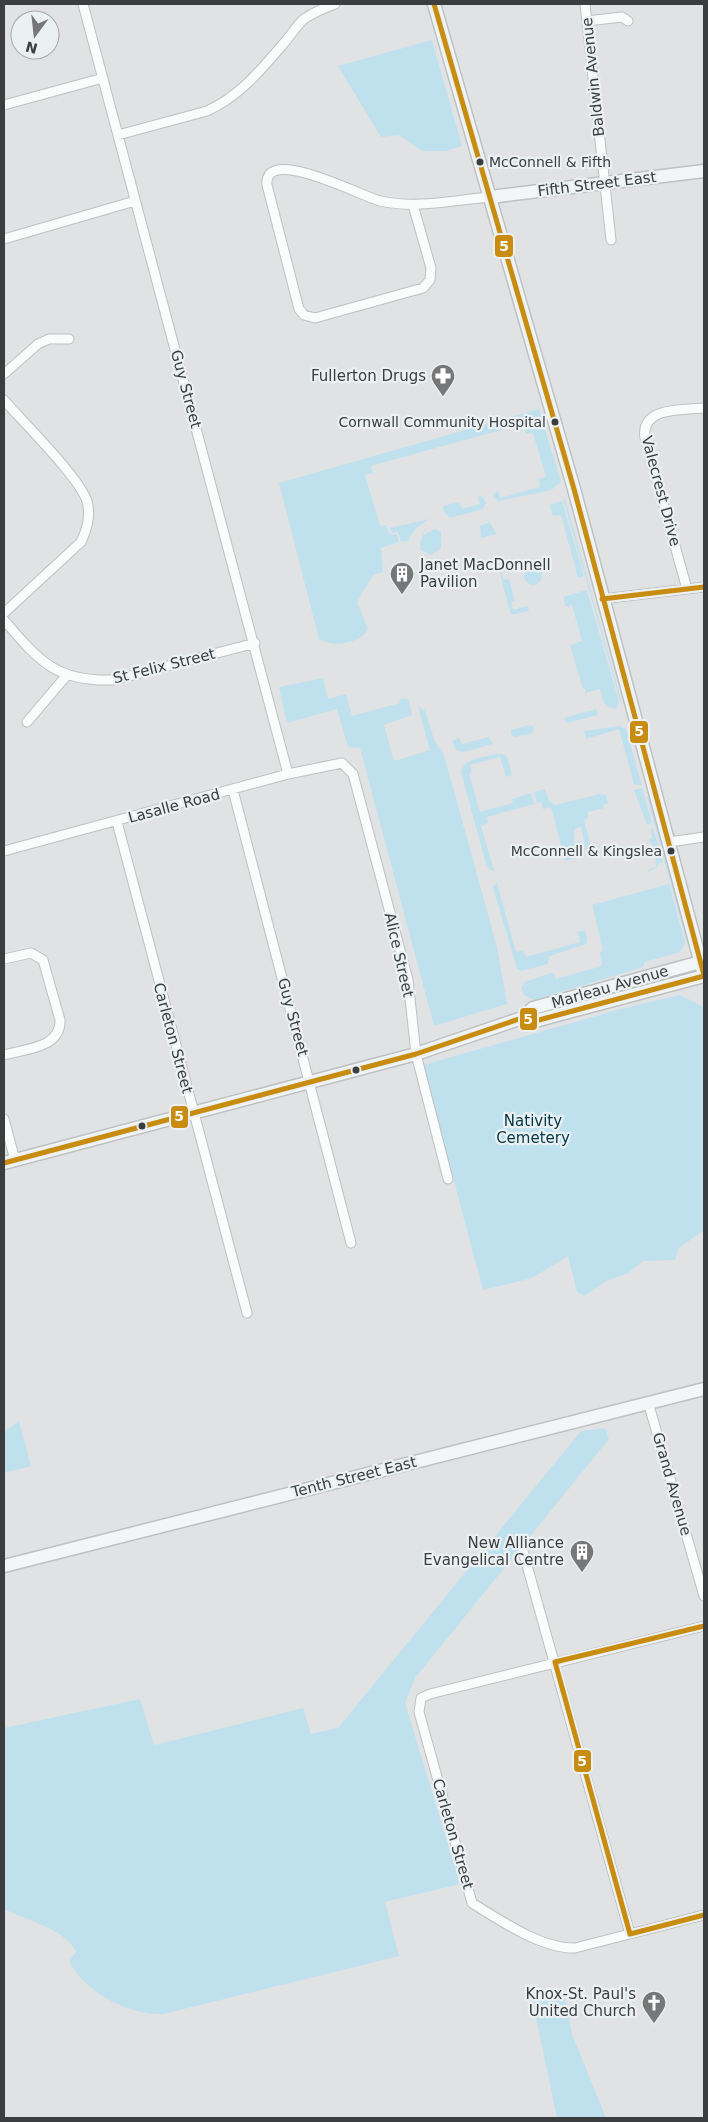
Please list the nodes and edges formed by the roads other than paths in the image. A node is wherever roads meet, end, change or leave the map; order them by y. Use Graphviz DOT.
graph roads {
  1 [pos="83,4"];
  2 [pos="335,4"];
  3 [pos="434,4"];
  4 [pos="586,4"];
  5 [pos="588,21"];
  6 [pos="628,21"];
  7 [pos="103,78"];
  8 [pos="4,105"];
  9 [pos="118,135"];
  10 [pos="704,171"];
  11 [pos="604,184"];
  12 [pos="490,198"];
  13 [pos="135,201"];
  14 [pos="413,205"];
  15 [pos="4,239"];
  16 [pos="610,240"];
  17 [pos="69,339"];
  18 [pos="4,374"];
  19 [pos="4,400"];
  20 [pos="704,408"];
  21 [pos="704,587"];
  22 [pos="687,589"];
  23 [pos="602,599"];
  24 [pos="4,613"];
  25 [pos="4,620"];
  26 [pos="255,643"];
  27 [pos="66,675"];
  28 [pos="27,722"];
  29 [pos="344,765"];
  30 [pos="288,774"];
  31 [pos="233,790"];
  32 [pos="117,822"];
  33 [pos="704,837"];
  34 [pos="669,842"];
  35 [pos="4,851"];
  36 [pos="690,916"];
  37 [pos="704,934"];
  38 [pos="4,959"];
  39 [pos="703,969"];
  40 [pos="416,1054"];
  41 [pos="4,1055"];
  42 [pos="310,1080"];
  43 [pos="192,1112"];
  44 [pos="4,1119"];
  45 [pos="9,1162"];
  46 [pos="448,1179"];
  47 [pos="351,1243"];
  48 [pos="247,1313"];
  49 [pos="704,1389"];
  50 [pos="648,1402"];
  51 [pos="523,1551"];
  52 [pos="4,1566"];
  53 [pos="704,1596"];
  54 [pos="704,1626"];
  55 [pos="555,1662"];
  56 [pos="704,1916"];
  57 [pos="628,1935"];
  1 -- 7 [label="street, Guy Street"];
  2 -- 9 [label="street"];
  3 -- 12 [label="main road"];
  4 -- 5 [label="street, Baldwin Avenue"];
  5 -- 6 [label="street"];
  5 -- 11 [label="street, Baldwin Avenue"];
  7 -- 8 [label="street"];
  7 -- 9 [label="street, Guy Street"];
  9 -- 13 [label="street, Guy Street"];
  10 -- 11 [label="main road, Fifth Street East"];
  11 -- 12 [label="main road, Fifth Street East"];
  11 -- 16 [label="street, Baldwin Avenue"];
  12 -- 14 [label="street"];
  12 -- 23 [label="main road"];
  13 -- 15 [label="street"];
  13 -- 26 [label="street, Guy Street"];
  14 -- 14 [label="street"];
  17 -- 18 [label="street"];
  19 -- 24 [label="street"];
  20 -- 22 [label="street, Valecrest Drive"];
  21 -- 22 [label="street"];
  22 -- 23 [label="street"];
  23 -- 34 [label="main road"];
  25 -- 27 [label="street, St Felix Street"];
  26 -- 27 [label="street, St Felix Street"];
  26 -- 30 [label="street, Guy Street"];
  27 -- 28 [label="street"];
  29 -- 30 [label="street, Lasalle Road"];
  29 -- 40 [label="street, Alice Street"];
  30 -- 31 [label="street, Lasalle Road"];
  31 -- 32 [label="street, Lasalle Road"];
  31 -- 42 [label="street, Guy Street"];
  32 -- 35 [label="street, Lasalle Road"];
  32 -- 43 [label="street, Carleton Street"];
  33 -- 34 [label="street"];
  34 -- 36 [label="main road"];
  36 -- 37 [label="main road"];
  36 -- 39 [label="main road"];
  38 -- 41 [label="street"];
  39 -- 40 [label="main road, Marleau Avenue"];
  40 -- 42 [label="main road, Marleau Avenue"];
  40 -- 46 [label="street, Alice Street"];
  42 -- 43 [label="main road, Marleau Avenue"];
  42 -- 47 [label="street, Guy Street"];
  43 -- 45 [label="main road, Marleau Avenue"];
  43 -- 48 [label="street, Carleton Street"];
  44 -- 45 [label="street"];
  49 -- 50 [label="main road, Tenth Street East"];
  50 -- 52 [label="main road, Tenth Street East"];
  50 -- 53 [label="street, Grand Avenue"];
  51 -- 55 [label="street"];
  54 -- 55 [label="street"];
  55 -- 57 [label="street"];
  55 -- 57 [label="street, Carleton Street"];
  56 -- 57 [label="street"];
}
